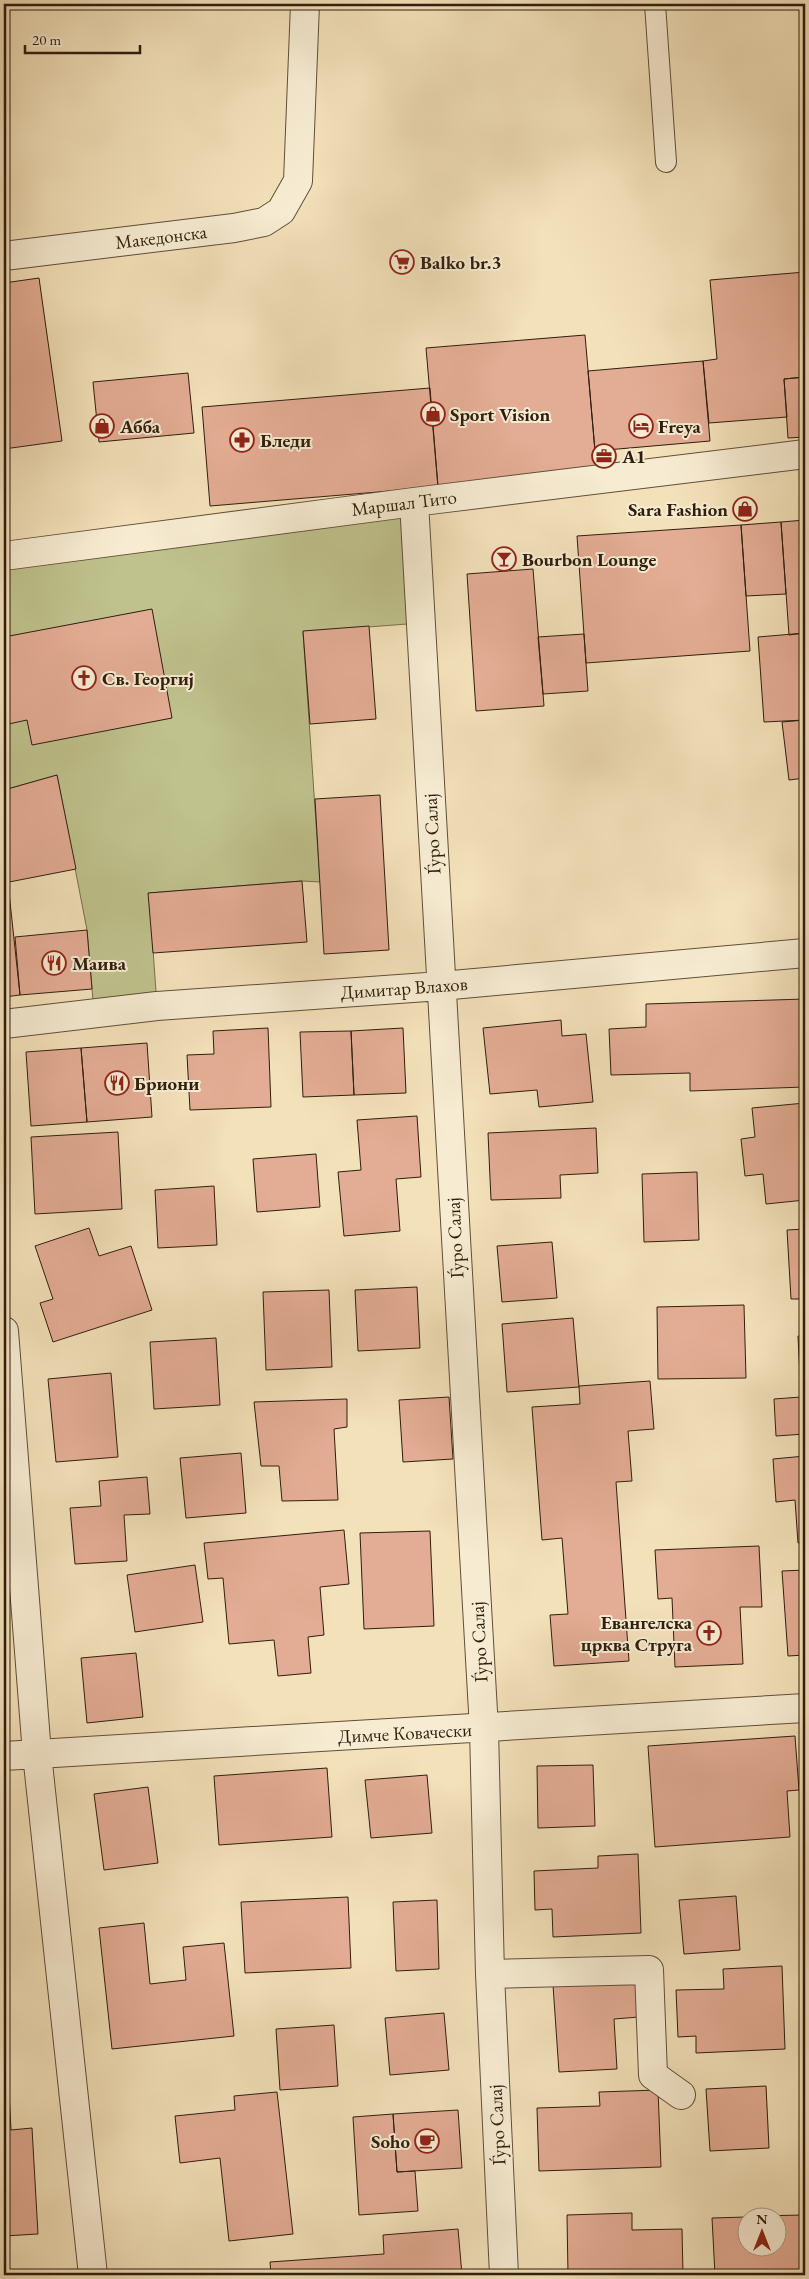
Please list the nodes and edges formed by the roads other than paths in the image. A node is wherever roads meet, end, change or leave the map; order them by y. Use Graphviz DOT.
graph roads {
  1 [pos="305,4"];
  2 [pos="655,4"];
  3 [pos="666,162"];
  4 [pos="4,256"];
  5 [pos="805,454"];
  6 [pos="414,502"];
  7 [pos="4,556"];
  8 [pos="805,953"];
  9 [pos="441,986"];
  10 [pos="4,1024"];
  11 [pos="4,1331"];
  12 [pos="805,1708"];
  13 [pos="484,1729"];
  14 [pos="37,1754"];
  15 [pos="4,1756"];
  16 [pos="490,1974"];
  17 [pos="681,2095"];
  18 [pos="93,2275"];
  19 [pos="504,2275"];
  1 -- 4 [label="street, Македонска"];
  2 -- 3 [label="lane"];
  5 -- 6 [label="street, Маршал Тито"];
  6 -- 7 [label="street, Маршал Тито"];
  6 -- 9 [label="street, Ѓуро Салај"];
  8 -- 9 [label="street, Димитар Влахов"];
  9 -- 10 [label="street, Димитар Влахов"];
  9 -- 13 [label="street, Ѓуро Салај"];
  11 -- 14 [label="street"];
  12 -- 13 [label="street, Димче Ковачески"];
  13 -- 14 [label="street, Димче Ковачески"];
  13 -- 16 [label="street, Ѓуро Салај"];
  14 -- 15 [label="street, Димче Ковачески"];
  14 -- 18 [label="street"];
  16 -- 17 [label="street"];
  16 -- 19 [label="street, Ѓуро Салај"];
}
